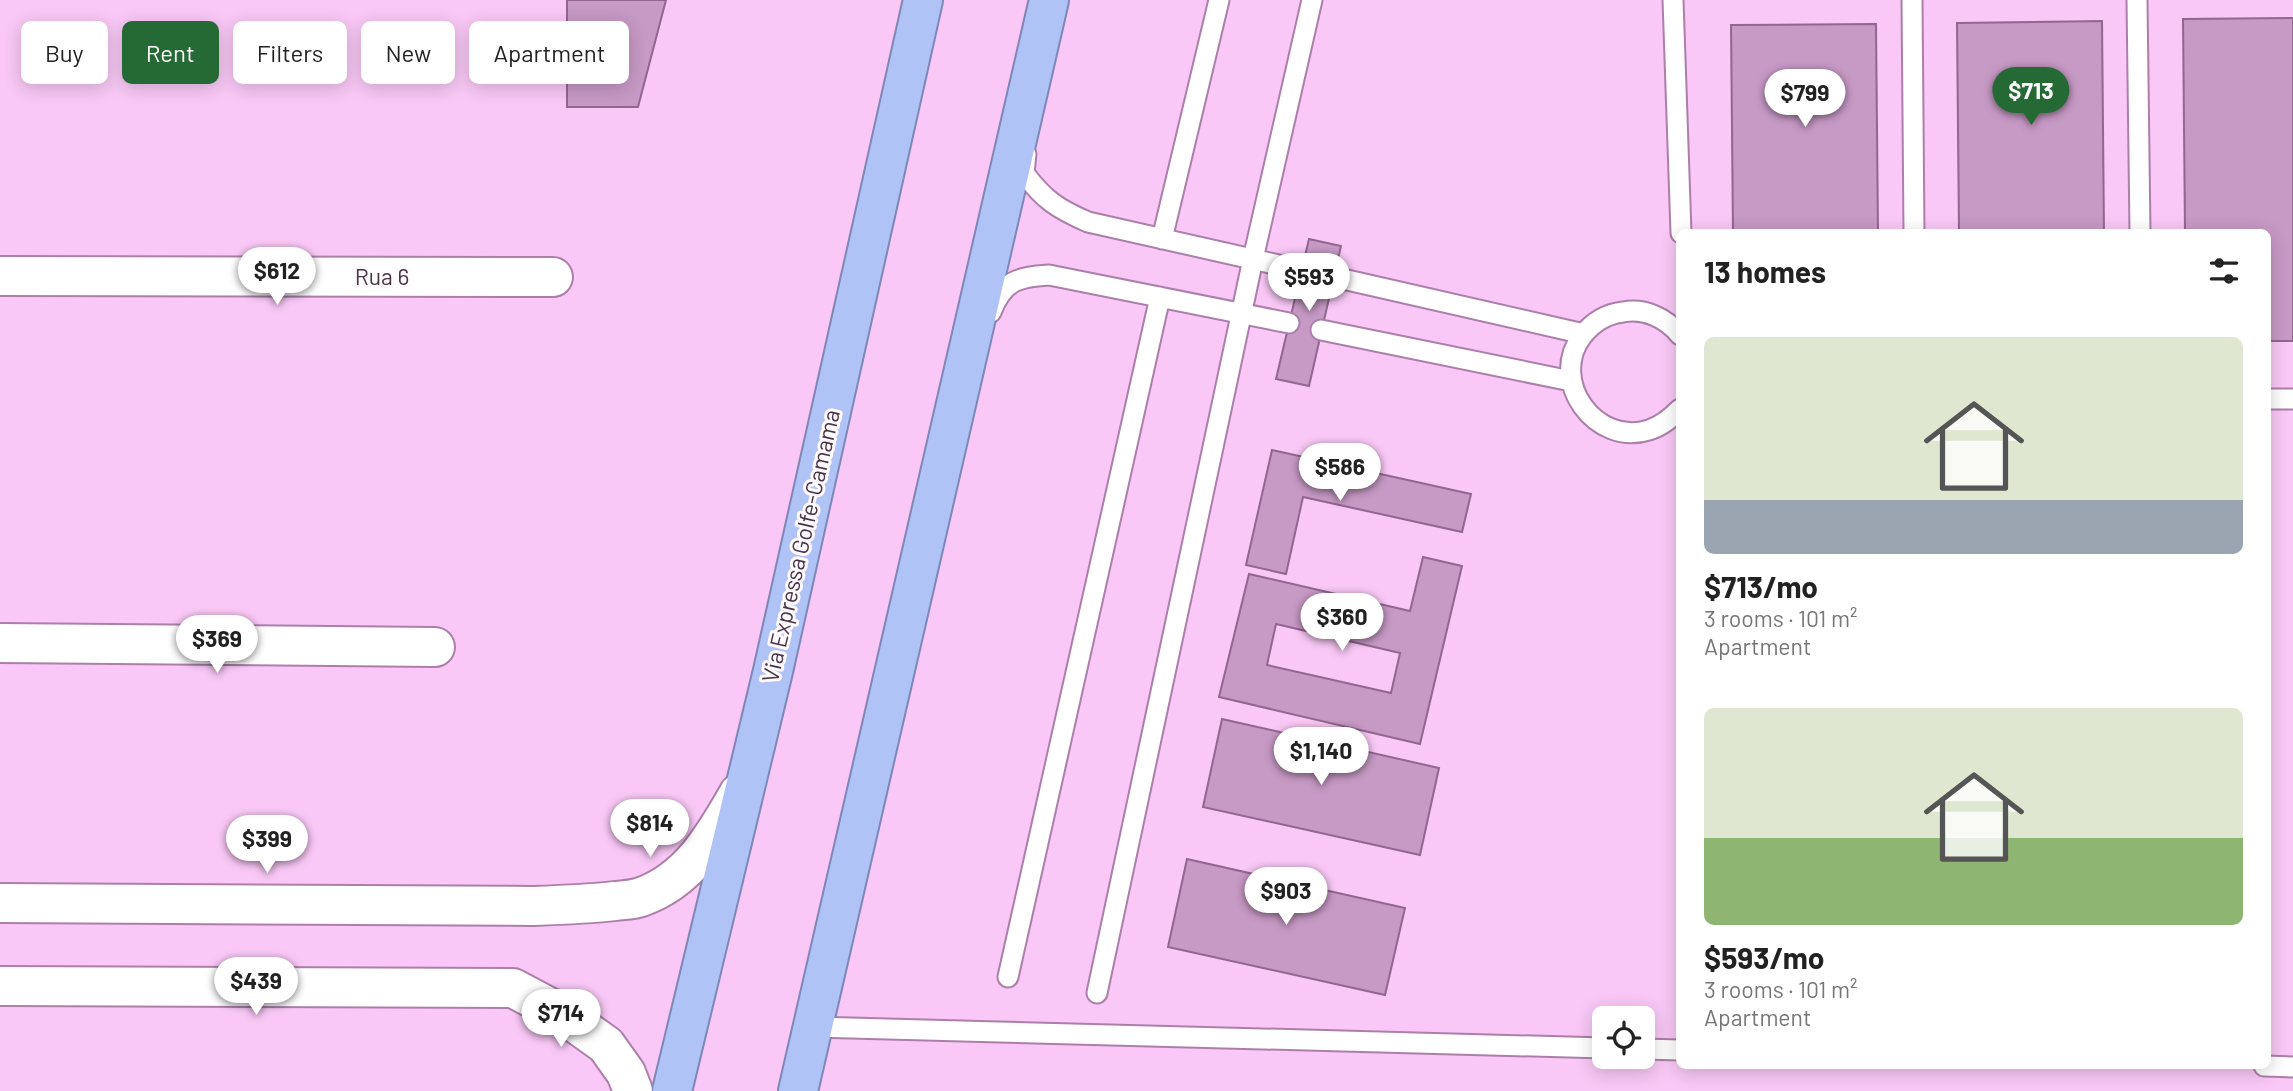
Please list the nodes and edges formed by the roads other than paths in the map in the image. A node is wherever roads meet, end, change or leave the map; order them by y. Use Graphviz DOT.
graph roads {
  1 [pos="923,0"];
  2 [pos="1049,0"];
  3 [pos="1219,0"];
  4 [pos="1312,0"];
  5 [pos="1673,0"];
  6 [pos="1912,0"];
  7 [pos="2137,0"];
  8 [pos="1033,69"];
  9 [pos="1681,229"];
  10 [pos="1914,229"];
  11 [pos="2140,229"];
  12 [pos="1162,239"];
  13 [pos="1253,260"];
  14 [pos="1301,270"];
  15 [pos="0,276"];
  16 [pos="553,278"];
  17 [pos="1334,278"];
  18 [pos="1160,297"];
  19 [pos="1242,313"];
  20 [pos="1289,323"];
  21 [pos="1321,330"];
  22 [pos="1676,331"];
  23 [pos="1584,334"];
  24 [pos="1571,382"];
  25 [pos="962,388"];
  26 [pos="2271,399"];
  27 [pos="2293,399"];
  28 [pos="1676,413"];
  29 [pos="0,643"];
  30 [pos="435,647"];
  31 [pos="747,779"];
  32 [pos="0,903"];
  33 [pos="1009,977"];
  34 [pos="0,986"];
  35 [pos="1097,993"];
  36 [pos="813,1027"];
  37 [pos="1592,1048"];
  38 [pos="1655,1049"];
  39 [pos="1676,1050"];
  40 [pos="2271,1066"];
  41 [pos="2293,1066"];
  42 [pos="633,1091"];
  43 [pos="672,1091"];
  44 [pos="799,1091"];
  1 -- 31 [label="highway, Via Expressa Golfe-Camama"];
  2 -- 8 [label="highway"];
  3 -- 12 [label="lane"];
  4 -- 13 [label="lane"];
  5 -- 9 [label="lane"];
  6 -- 10 [label="lane"];
  7 -- 11 [label="lane"];
  8 -- 12 [label="lane"];
  8 -- 25 [label="highway"];
  12 -- 13 [label="lane"];
  13 -- 14 [label="lane"];
  13 -- 19 [label="lane"];
  15 -- 16 [label="street, Rua 6"];
  17 -- 23 [label="lane"];
  18 -- 19 [label="lane"];
  18 -- 25 [label="lane"];
  18 -- 33 [label="lane"];
  19 -- 20 [label="lane"];
  19 -- 35 [label="lane"];
  21 -- 24 [label="lane"];
  22 -- 23 [label="lane"];
  23 -- 24 [label="lane"];
  24 -- 28 [label="lane"];
  25 -- 36 [label="highway"];
  26 -- 27 [label="lane"];
  29 -- 30 [label="street"];
  31 -- 32 [label="street"];
  31 -- 43 [label="highway, Via Expressa Golfe-Camama"];
  34 -- 42 [label="street"];
  36 -- 37 [label="lane"];
  36 -- 44 [label="highway"];
  38 -- 39 [label="lane"];
  40 -- 41 [label="lane"];
}
